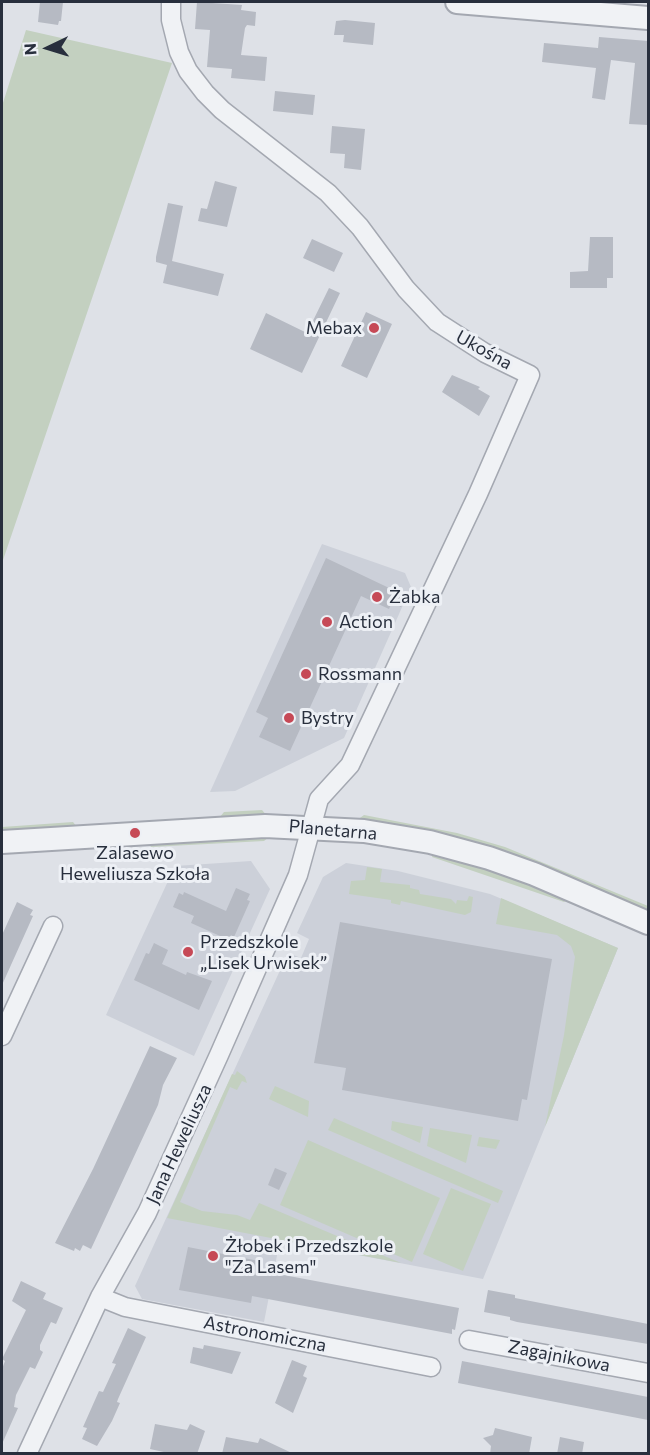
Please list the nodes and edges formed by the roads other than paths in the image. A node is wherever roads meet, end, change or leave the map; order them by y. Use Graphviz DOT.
graph roads {
  1 [pos="171,2"];
  2 [pos="469,2"];
  3 [pos="648,18"];
  4 [pos="313,826"];
  5 [pos="2,842"];
  6 [pos="648,923"];
  7 [pos="53,926"];
  8 [pos="2,1036"];
  9 [pos="100,1297"];
  10 [pos="469,1340"];
  11 [pos="431,1367"];
  12 [pos="648,1373"];
  13 [pos="27,1454"];
  1 -- 4 [label="street, Ukośna"];
  2 -- 3 [label="street"];
  4 -- 5 [label="street, Planetarna"];
  4 -- 6 [label="street, Planetarna"];
  4 -- 9 [label="street, Jana Heweliusza"];
  7 -- 8 [label="street"];
  9 -- 11 [label="street, Astronomiczna"];
  9 -- 13 [label="street, Jana Heweliusza"];
  10 -- 12 [label="street, Zagajnikowa"];
}
